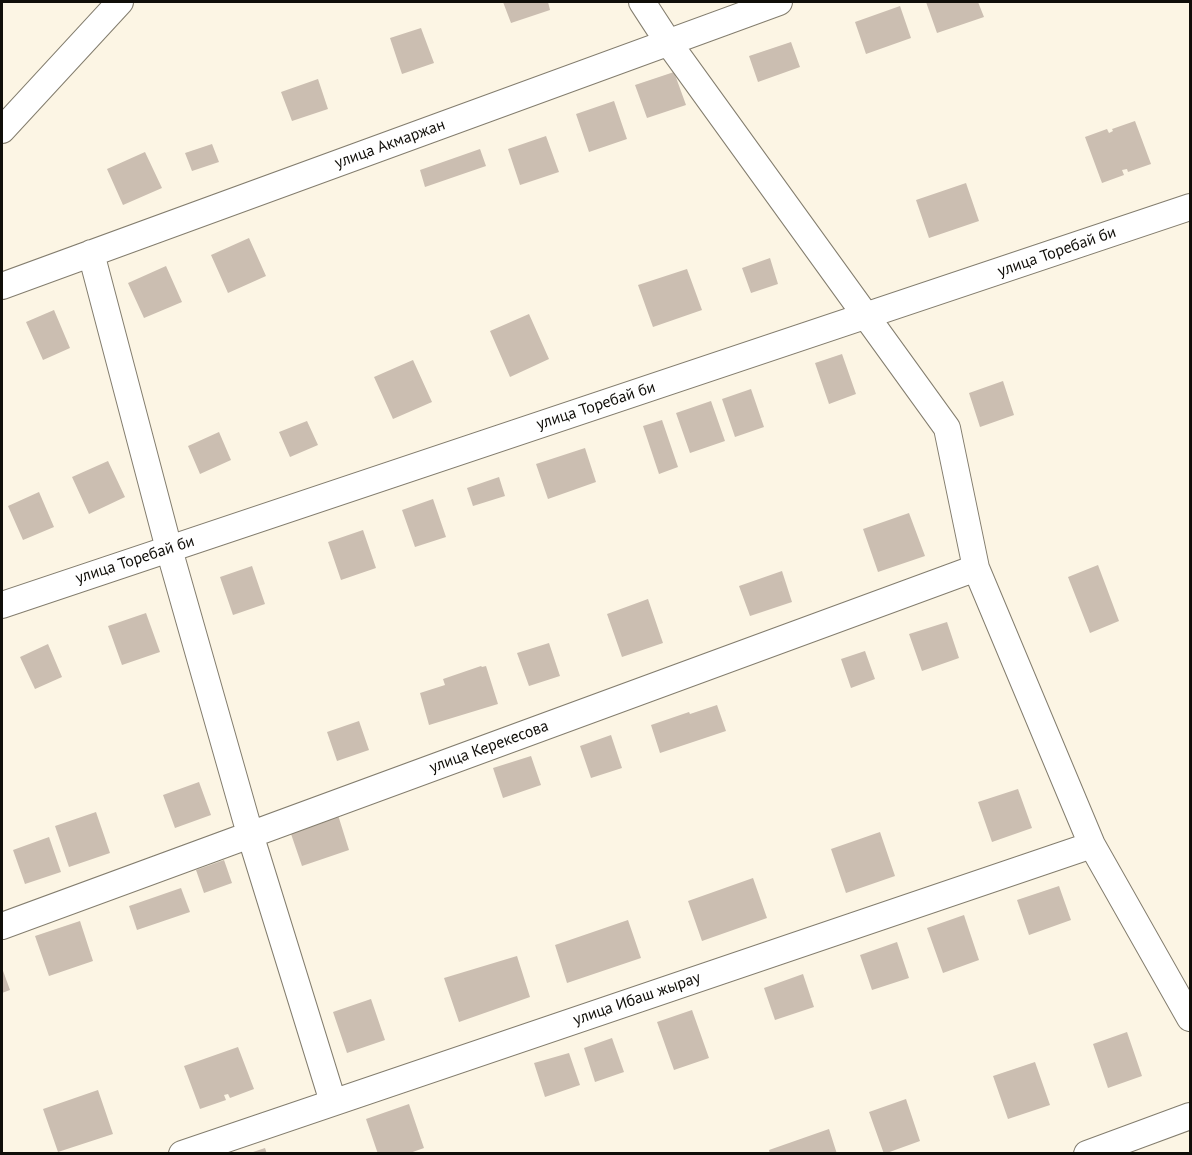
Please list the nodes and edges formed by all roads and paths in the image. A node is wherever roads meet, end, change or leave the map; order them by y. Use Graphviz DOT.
graph roads {
  1 [pos="120,2"];
  2 [pos="642,2"];
  3 [pos="779,2"];
  4 [pos="669,42"];
  5 [pos="2,130"];
  6 [pos="1191,207"];
  7 [pos="91,253"];
  8 [pos="2,286"];
  9 [pos="867,316"];
  10 [pos="170,549"];
  11 [pos="976,568"];
  12 [pos="2,605"];
  13 [pos="250,834"];
  14 [pos="1092,845"];
  15 [pos="2,926"];
  16 [pos="1191,1018"];
  17 [pos="333,1102"];
  18 [pos="1191,1116"];
  19 [pos="182,1154"];
  20 [pos="1087,1154"];
  1 -- 5 [label="street"];
  2 -- 4 [label="street"];
  3 -- 4 [label="street, улица Акмаржан"];
  4 -- 7 [label="street, улица Акмаржан"];
  4 -- 9 [label="street"];
  6 -- 9 [label="street, улица Торебай би"];
  7 -- 8 [label="street, улица Акмаржан"];
  7 -- 10 [label="street"];
  9 -- 10 [label="street, улица Торебай би"];
  9 -- 11 [label="street"];
  10 -- 12 [label="street, улица Торебай би"];
  10 -- 13 [label="street"];
  11 -- 13 [label="street, улица Керекесова"];
  11 -- 14 [label="street"];
  13 -- 15 [label="street, улица Керекесова"];
  13 -- 17 [label="street"];
  14 -- 16 [label="street"];
  14 -- 17 [label="street, улица Ибаш жырау"];
  17 -- 19 [label="street, улица Ибаш жырау"];
  18 -- 20 [label="street"];
}
